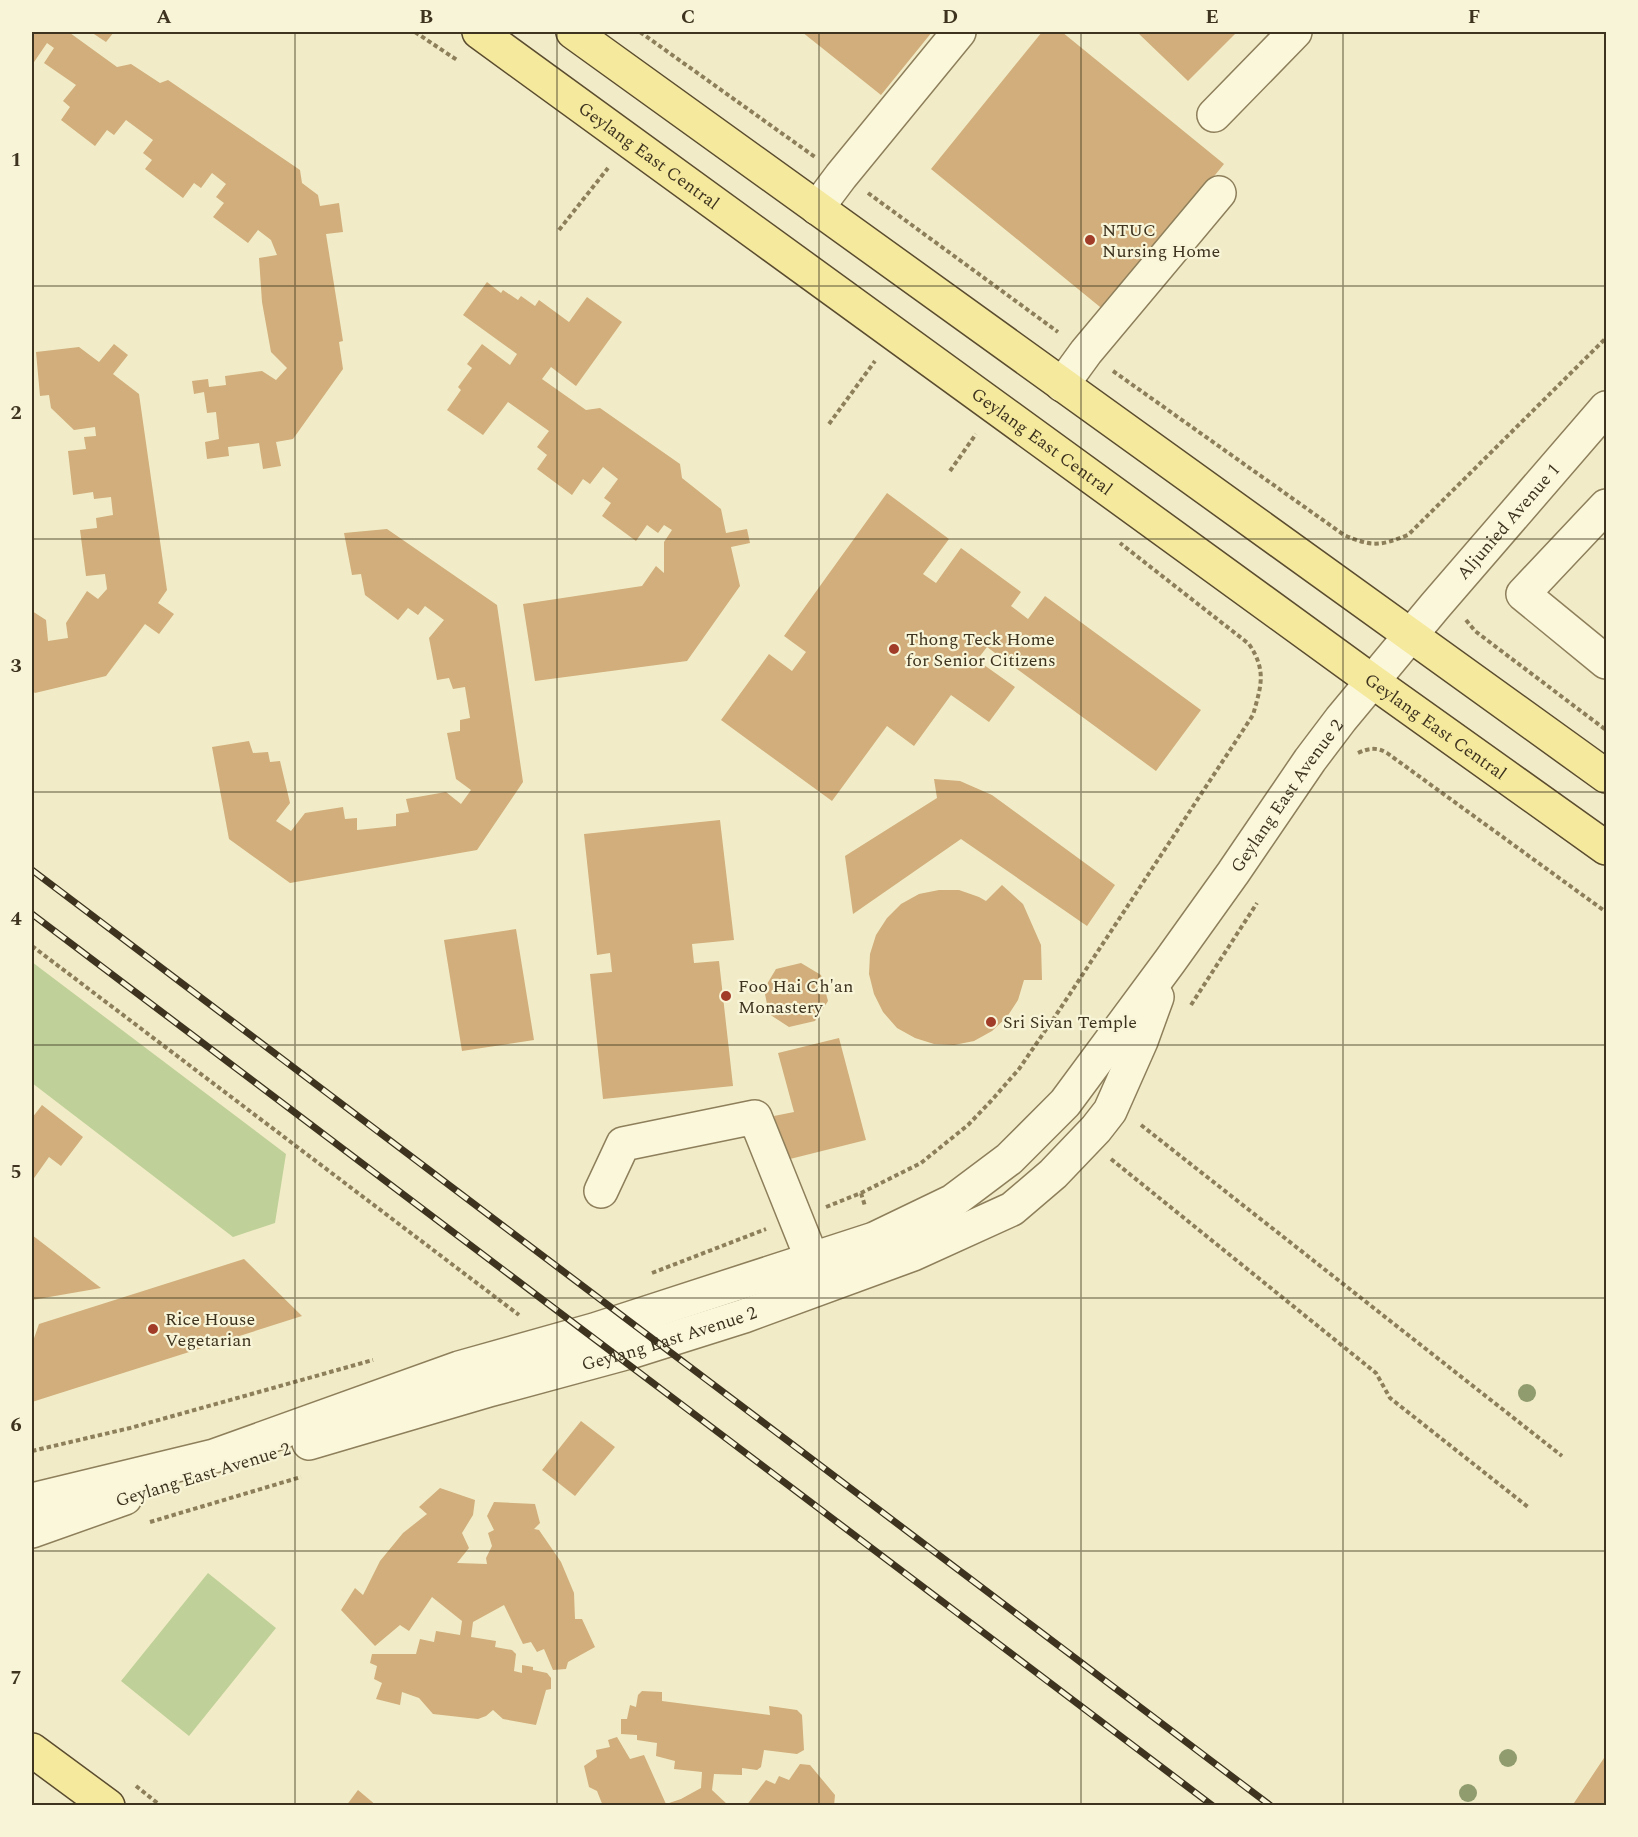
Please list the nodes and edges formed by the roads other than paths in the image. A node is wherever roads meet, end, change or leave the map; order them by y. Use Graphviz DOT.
graph roads {
  1 [pos="479,32"];
  2 [pos="573,32"];
  3 [pos="960,32"];
  4 [pos="1295,32"];
  5 [pos="1214,115"];
  6 [pos="1219,193"];
  7 [pos="817,208"];
  8 [pos="1062,385"];
  9 [pos="1606,408"];
  10 [pos="1606,506"];
  11 [pos="1410,636"];
  12 [pos="1606,662"];
  13 [pos="1372,681"];
  14 [pos="1606,776"];
  15 [pos="1606,848"];
  16 [pos="1170,961"];
  17 [pos="601,1191"];
  18 [pos="812,1258"];
  19 [pos="32,1500"];
  20 [pos="32,1531"];
  21 [pos="32,1750"];
  22 [pos="108,1806"];
  1 -- 13 [label="main road, Geylang East Central"];
  2 -- 7 [label="main road"];
  3 -- 7 [label="street"];
  4 -- 5 [label="street"];
  6 -- 8 [label="street"];
  7 -- 8 [label="main road"];
  8 -- 11 [label="main road"];
  9 -- 11 [label="street, Aljunied Avenue 1"];
  10 -- 12 [label="street"];
  11 -- 13 [label="street, Geylang East Avenue 2"];
  11 -- 14 [label="main road"];
  13 -- 15 [label="main road, Geylang East Central"];
  13 -- 16 [label="street, Geylang East Avenue 2"];
  16 -- 18 [label="street, Geylang East Avenue 2"];
  16 -- 20 [label="street, Geylang East Avenue 2"];
  17 -- 18 [label="street"];
  18 -- 19 [label="street, Geylang East Avenue 2"];
  21 -- 22 [label="main road"];
}
